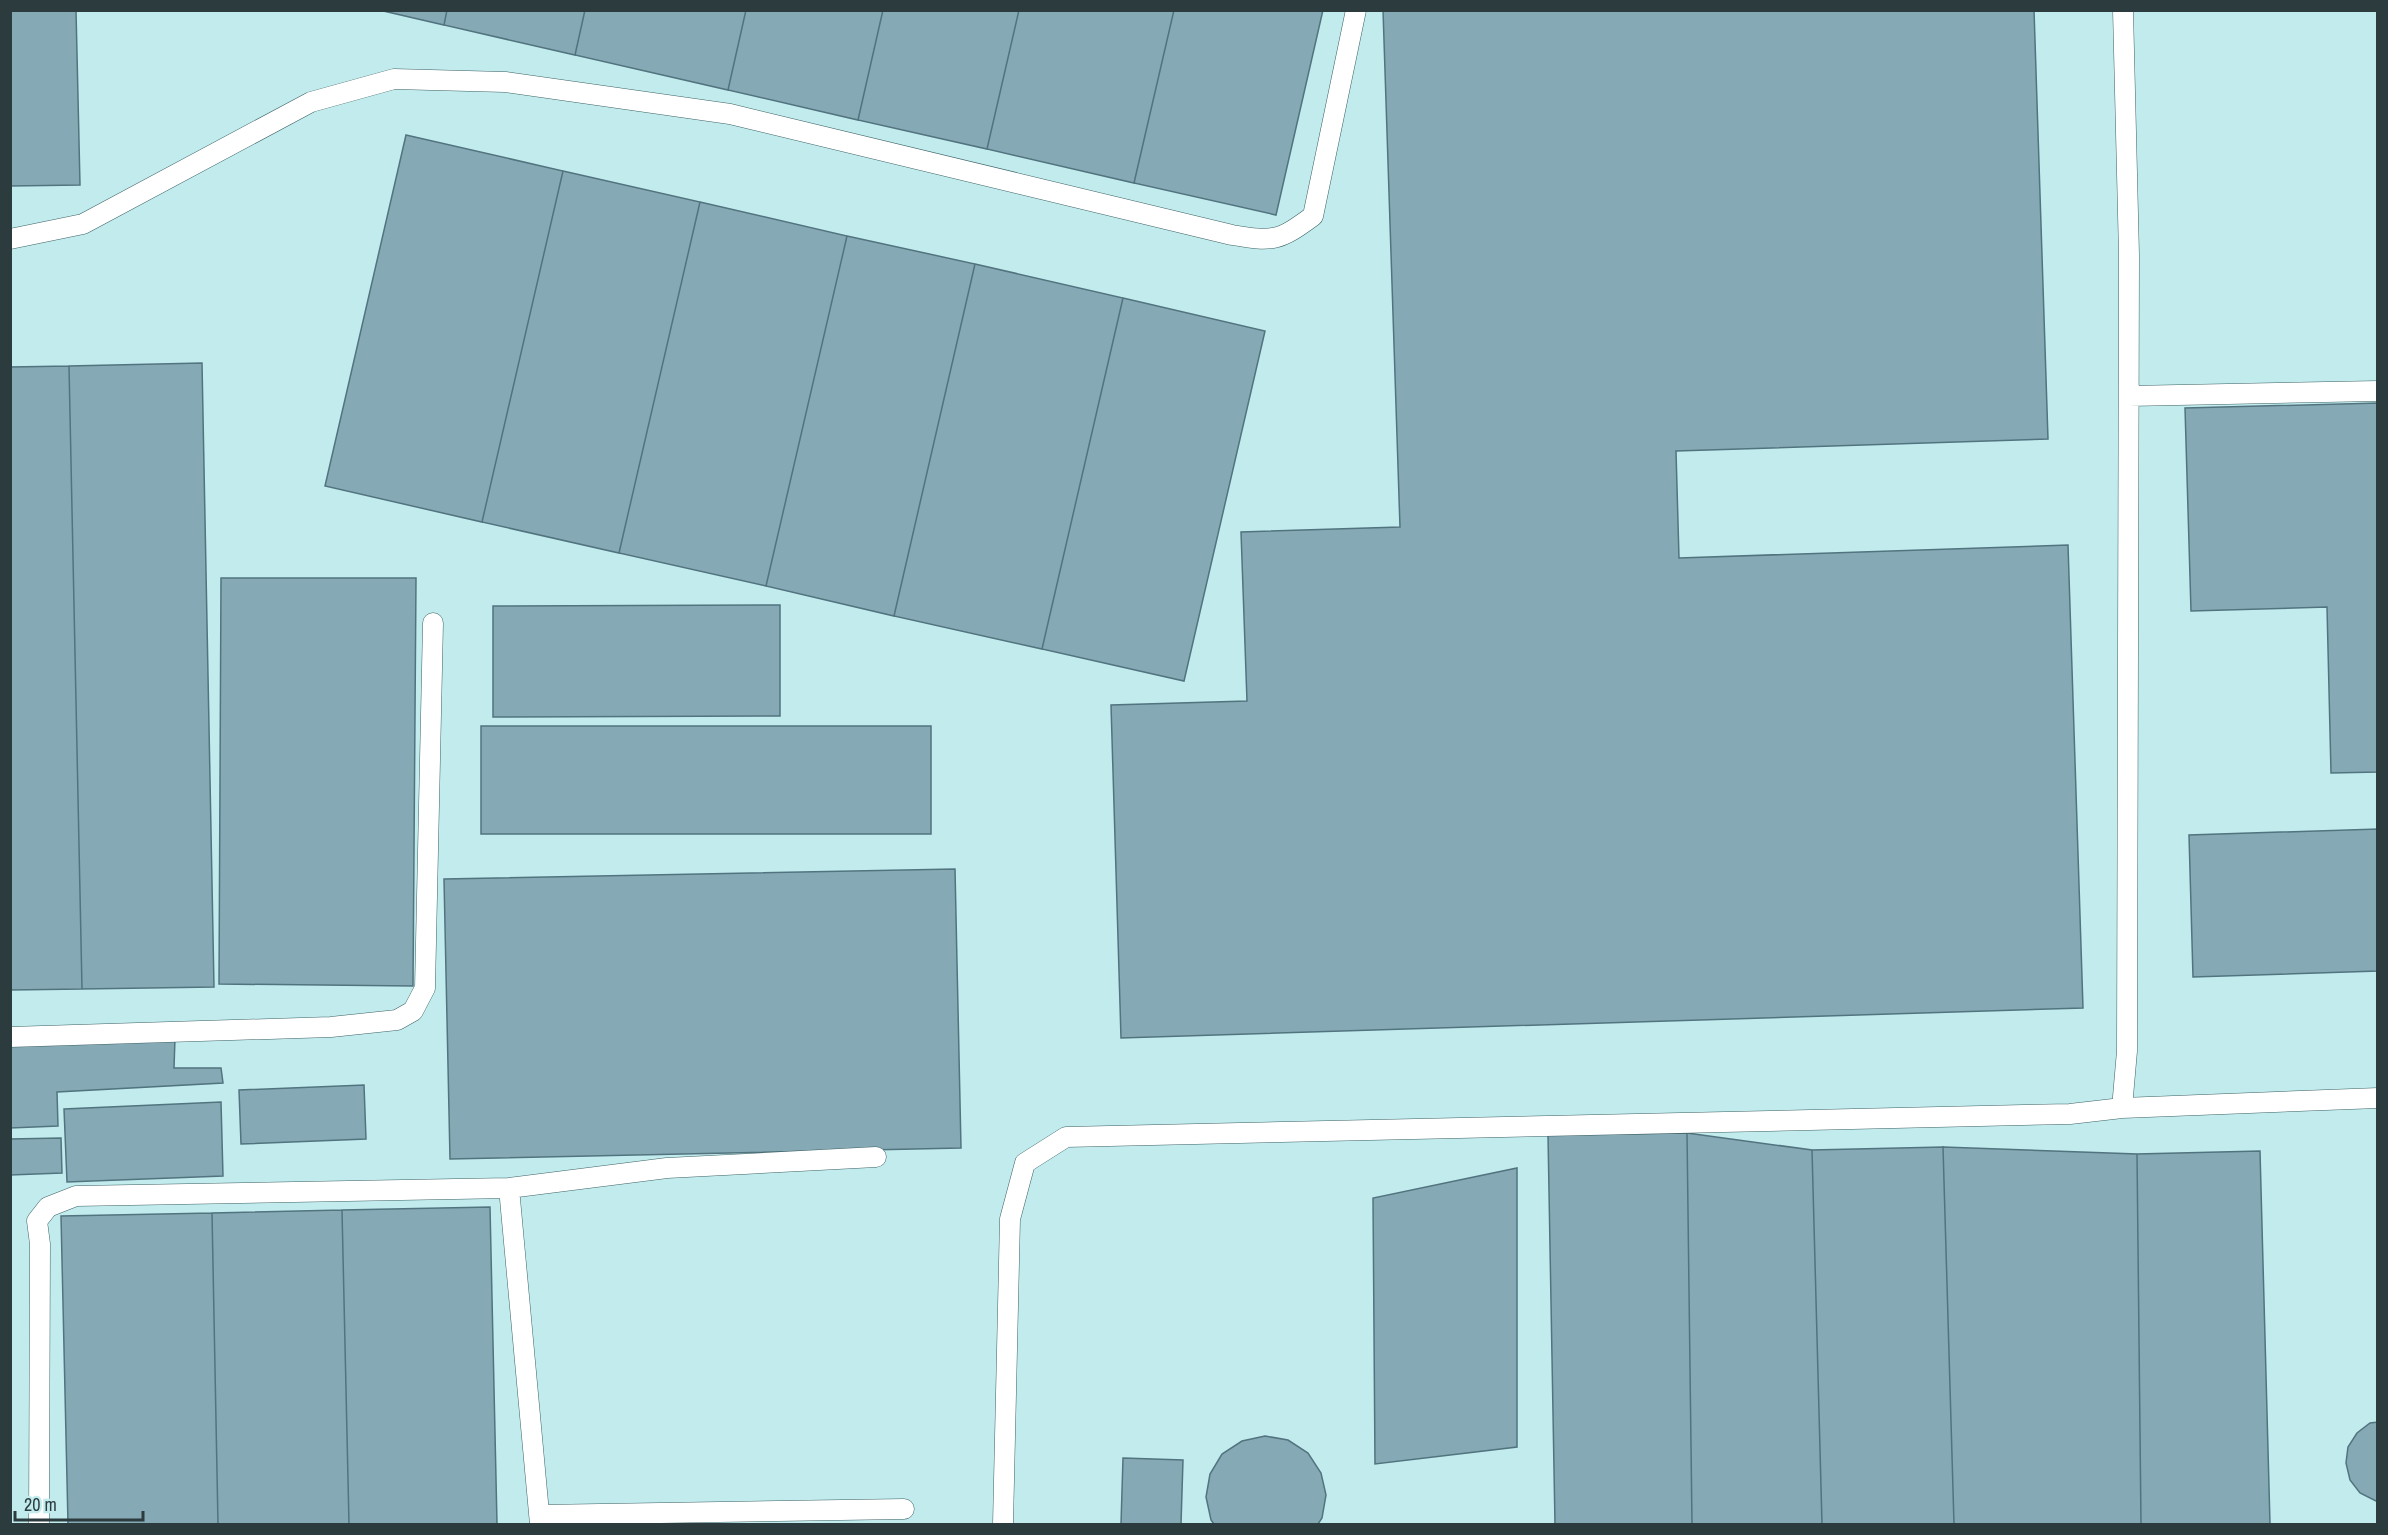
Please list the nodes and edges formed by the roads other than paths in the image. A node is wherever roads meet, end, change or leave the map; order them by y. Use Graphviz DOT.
graph roads {
  1 [pos="1356,10"];
  2 [pos="2123,10"];
  3 [pos="10,239"];
  4 [pos="2378,391"];
  5 [pos="2129,396"];
  6 [pos="433,623"];
  7 [pos="10,1037"];
  8 [pos="2378,1098"];
  9 [pos="2122,1108"];
  10 [pos="876,1157"];
  11 [pos="508,1188"];
  12 [pos="904,1509"];
  13 [pos="540,1520"];
  14 [pos="39,1524"];
  15 [pos="1004,1524"];
  1 -- 3 [label="lane"];
  2 -- 5 [label="lane"];
  4 -- 5 [label="lane"];
  5 -- 9 [label="lane"];
  6 -- 7 [label="lane"];
  8 -- 9 [label="lane"];
  9 -- 15 [label="lane"];
  10 -- 11 [label="lane"];
  11 -- 13 [label="lane"];
  11 -- 14 [label="lane"];
  12 -- 13 [label="lane"];
}
